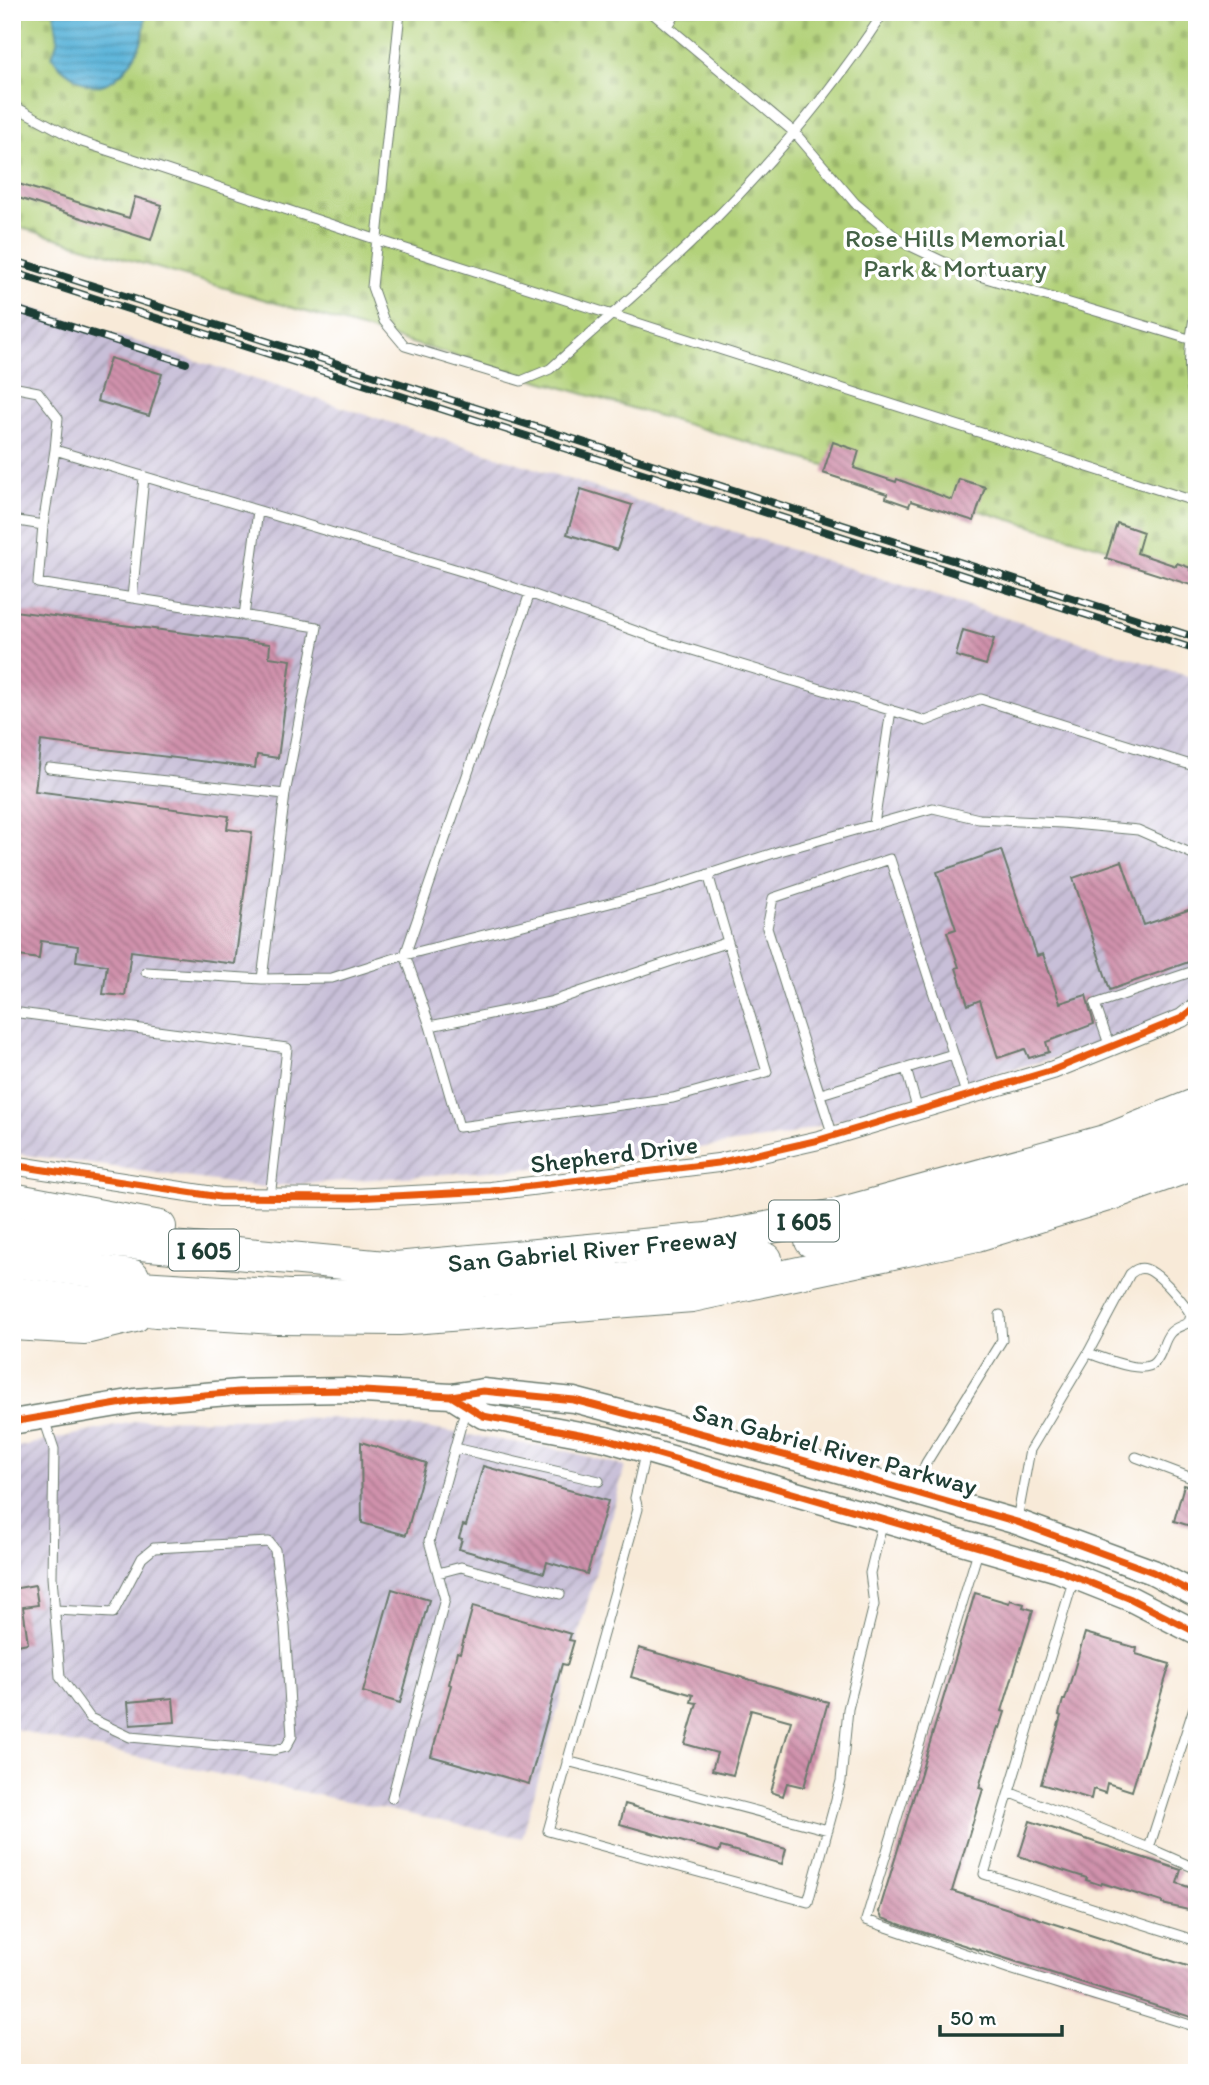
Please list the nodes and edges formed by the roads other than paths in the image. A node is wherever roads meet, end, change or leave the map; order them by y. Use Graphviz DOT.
graph roads {
  1 [pos="400,12"];
  2 [pos="651,12"];
  3 [pos="677,12"];
  4 [pos="884,12"];
  5 [pos="668,26"];
  6 [pos="12,105"];
  7 [pos="795,133"];
  8 [pos="378,240"];
  9 [pos="1197,304"];
  10 [pos="611,314"];
  11 [pos="1189,339"];
  12 [pos="12,387"];
  13 [pos="1197,411"];
  14 [pos="55,450"];
  15 [pos="144,477"];
  16 [pos="1197,502"];
  17 [pos="258,511"];
  18 [pos="12,520"];
  19 [pos="43,525"];
  20 [pos="530,593"];
  21 [pos="132,598"];
  22 [pos="244,616"];
  23 [pos="891,710"];
  24 [pos="1197,767"];
  25 [pos="49,768"];
  26 [pos="285,794"];
  27 [pos="874,824"];
  28 [pos="1197,856"];
  29 [pos="708,874"];
  30 [pos="728,942"];
  31 [pos="405,956"];
  32 [pos="1197,970"];
  33 [pos="146,972"];
  34 [pos="262,979"];
  35 [pos="1197,1006"];
  36 [pos="12,1012"];
  37 [pos="430,1026"];
  38 [pos="1110,1047"];
  39 [pos="953,1054"];
  40 [pos="906,1069"];
  41 [pos="821,1094"];
  42 [pos="967,1096"];
  43 [pos="1197,1104"];
  44 [pos="918,1111"];
  45 [pos="1197,1132"];
  46 [pos="833,1136"];
  47 [pos="1197,1143"];
  48 [pos="1197,1163"];
  49 [pos="12,1165"];
  50 [pos="270,1198"];
  51 [pos="12,1199"];
  52 [pos="12,1233"];
  53 [pos="12,1261"];
  54 [pos="396,1268"];
  55 [pos="12,1278"];
  56 [pos="12,1293"];
  57 [pos="156,1311"];
  58 [pos="1000,1315"];
  59 [pos="12,1324"];
  60 [pos="1088,1353"];
  61 [pos="459,1400"];
  62 [pos="44,1417"];
  63 [pos="12,1422"];
  64 [pos="455,1448"];
  65 [pos="646,1450"];
  66 [pos="1136,1457"];
  67 [pos="1197,1480"];
  68 [pos="599,1481"];
  69 [pos="914,1492"];
  70 [pos="884,1518"];
  71 [pos="1017,1522"];
  72 [pos="980,1546"];
  73 [pos="438,1573"];
  74 [pos="1075,1576"];
  75 [pos="560,1594"];
  76 [pos="1197,1595"];
  77 [pos="55,1611"];
  78 [pos="1197,1633"];
  79 [pos="1197,1698"];
  80 [pos="567,1761"];
  81 [pos="1009,1791"];
  82 [pos="392,1798"];
  83 [pos="828,1830"];
  84 [pos="1149,1848"];
  85 [pos="1197,1870"];
  86 [pos="1197,1941"];
  87 [pos="1197,2026"];
  1 -- 8 [label="lane"];
  2 -- 5 [label="lane"];
  3 -- 5 [label="lane"];
  4 -- 7 [label="lane"];
  5 -- 7 [label="lane"];
  6 -- 8 [label="lane"];
  7 -- 10 [label="lane"];
  7 -- 11 [label="lane"];
  8 -- 10 [label="lane"];
  8 -- 10 [label="lane"];
  9 -- 11 [label="lane"];
  10 -- 16 [label="lane"];
  11 -- 13 [label="lane"];
  12 -- 14 [label="lane"];
  14 -- 15 [label="lane"];
  14 -- 19 [label="lane"];
  15 -- 17 [label="lane"];
  15 -- 21 [label="lane"];
  17 -- 20 [label="lane"];
  17 -- 22 [label="lane"];
  18 -- 19 [label="lane"];
  19 -- 21 [label="lane"];
  20 -- 23 [label="lane"];
  20 -- 31 [label="lane"];
  21 -- 22 [label="lane"];
  22 -- 26 [label="lane"];
  23 -- 24 [label="lane"];
  23 -- 27 [label="lane"];
  25 -- 26 [label="lane"];
  26 -- 34 [label="lane"];
  27 -- 28 [label="lane"];
  27 -- 29 [label="lane"];
  29 -- 30 [label="lane"];
  29 -- 31 [label="lane"];
  30 -- 37 [label="lane"];
  30 -- 37 [label="lane"];
  31 -- 34 [label="lane"];
  31 -- 37 [label="lane"];
  32 -- 38 [label="lane"];
  33 -- 34 [label="lane"];
  35 -- 38 [label="street, Shepherd Drive"];
  36 -- 50 [label="lane"];
  38 -- 42 [label="street, Shepherd Drive"];
  39 -- 40 [label="lane"];
  39 -- 41 [label="lane"];
  39 -- 42 [label="lane"];
  40 -- 41 [label="lane"];
  40 -- 44 [label="lane"];
  41 -- 46 [label="lane"];
  42 -- 44 [label="street, Shepherd Drive"];
  43 -- 54 [label="highway, San Gabriel River Freeway / I 605"];
  44 -- 46 [label="street, Shepherd Drive"];
  45 -- 53 [label="highway"];
  46 -- 50 [label="street, Shepherd Drive"];
  47 -- 55 [label="highway"];
  48 -- 57 [label="highway, San Gabriel River Freeway / I 605"];
  49 -- 50 [label="street, Shepherd Drive"];
  51 -- 54 [label="highway"];
  52 -- 54 [label="highway, San Gabriel River Freeway / I 605"];
  56 -- 57 [label="highway, San Gabriel River Freeway / I 605"];
  57 -- 59 [label="highway"];
  58 -- 69 [label="lane"];
  60 -- 60 [label="lane"];
  60 -- 71 [label="lane"];
  61 -- 62 [label="main road, San Gabriel River Parkway"];
  61 -- 64 [label="lane"];
  61 -- 65 [label="main road, San Gabriel River Parkway"];
  61 -- 69 [label="main road, San Gabriel River Parkway"];
  62 -- 63 [label="main road, San Gabriel River Parkway"];
  62 -- 77 [label="lane"];
  64 -- 68 [label="lane"];
  64 -- 73 [label="lane"];
  65 -- 70 [label="main road, San Gabriel River Parkway"];
  65 -- 80 [label="lane"];
  66 -- 67 [label="lane"];
  69 -- 71 [label="main road, San Gabriel River Parkway"];
  70 -- 72 [label="main road, San Gabriel River Parkway"];
  70 -- 83 [label="lane"];
  71 -- 76 [label="main road, San Gabriel River Parkway"];
  72 -- 74 [label="main road, San Gabriel River Parkway"];
  72 -- 87 [label="lane"];
  73 -- 75 [label="lane"];
  73 -- 82 [label="lane"];
  74 -- 78 [label="main road, San Gabriel River Parkway"];
  74 -- 81 [label="lane"];
  77 -- 77 [label="lane"];
  79 -- 84 [label="lane"];
  80 -- 83 [label="lane"];
  80 -- 83 [label="lane"];
  81 -- 84 [label="lane"];
  81 -- 86 [label="lane"];
  84 -- 85 [label="lane"];
}
